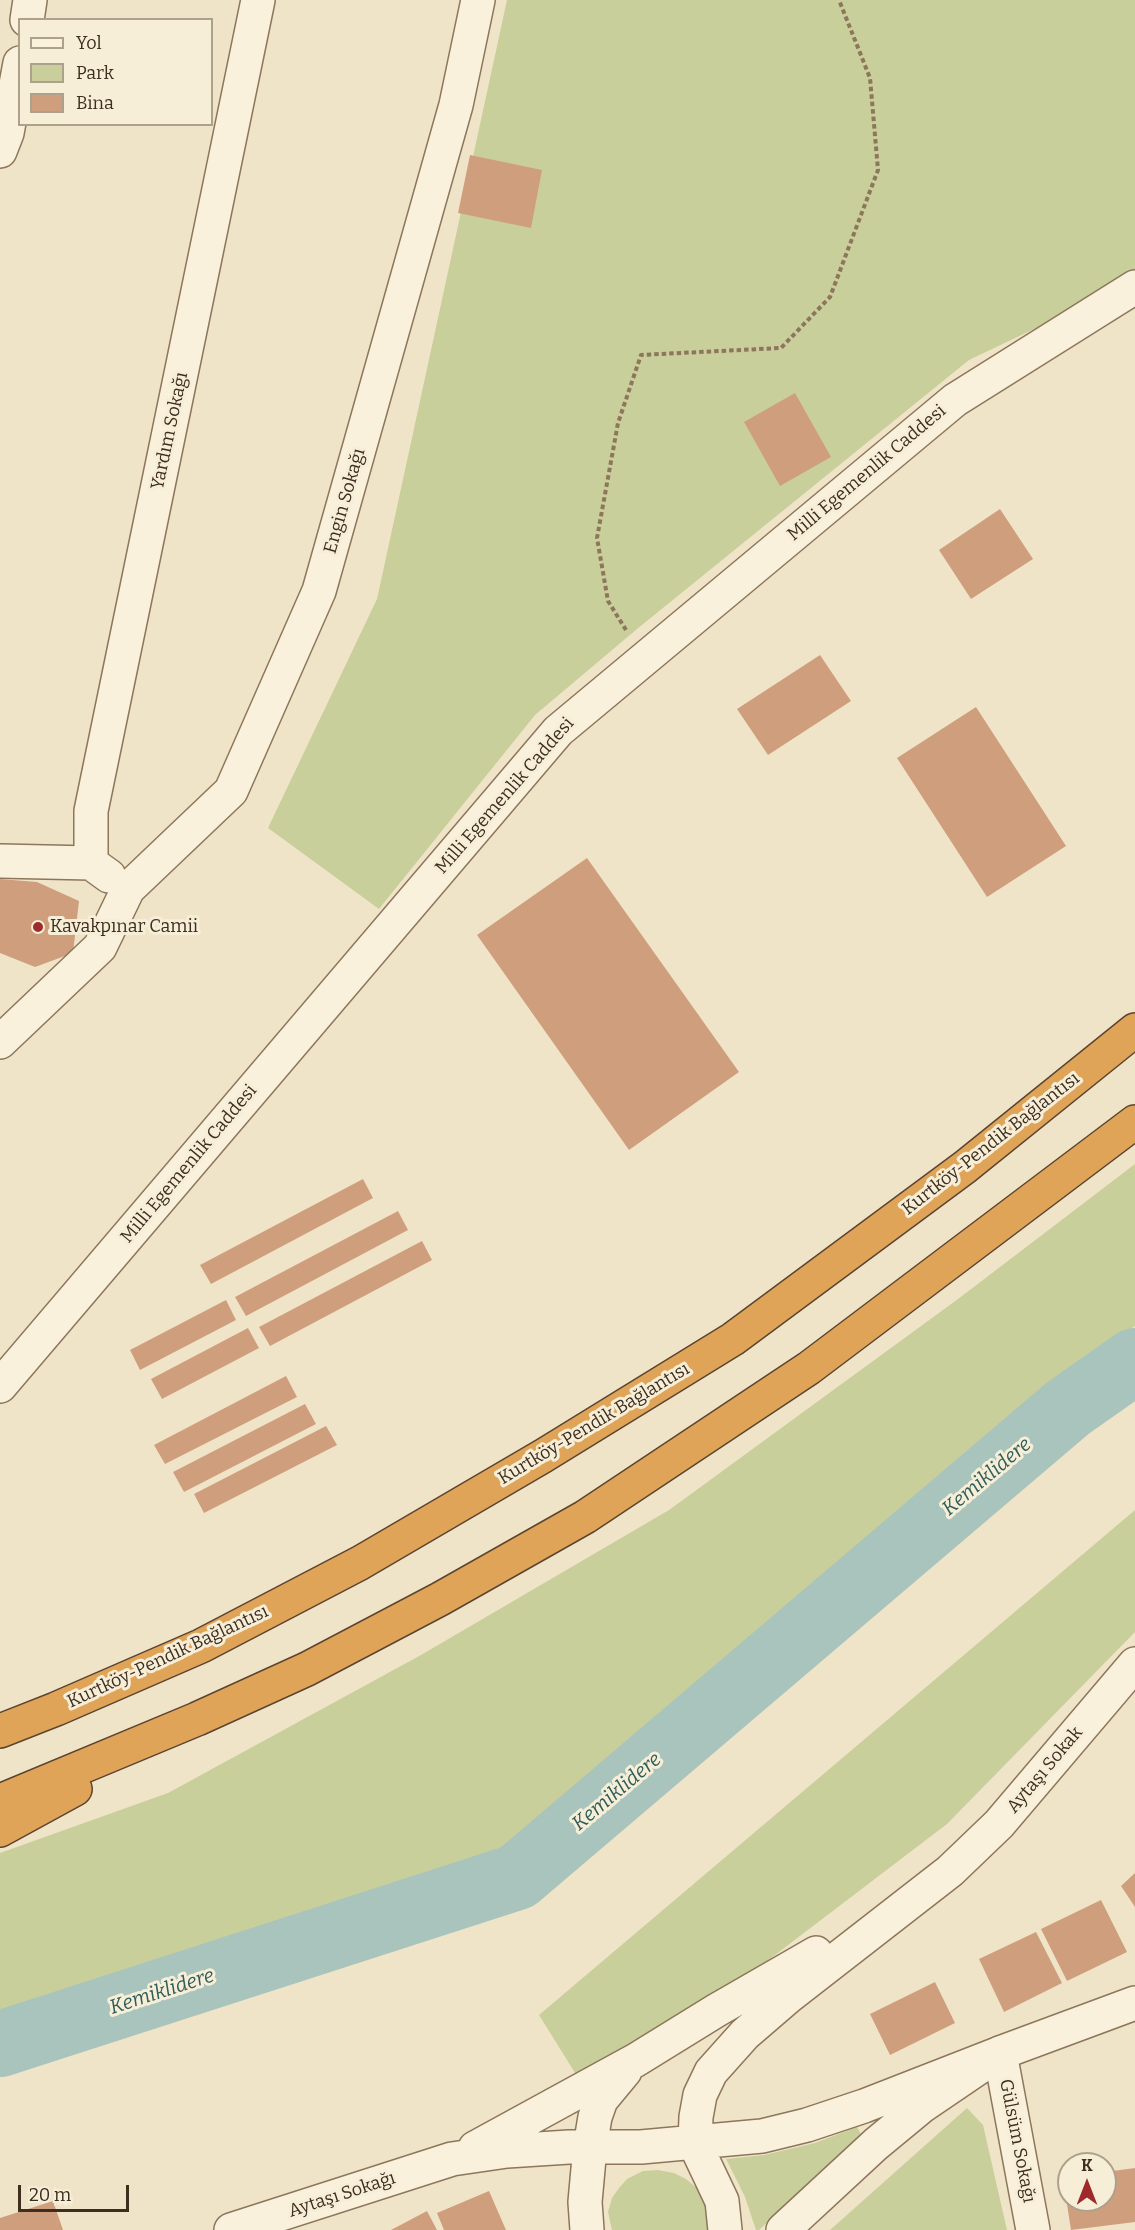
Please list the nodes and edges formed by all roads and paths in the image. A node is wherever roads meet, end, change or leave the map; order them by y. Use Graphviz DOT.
graph roads {
  1 [pos="30,0"];
  2 [pos="258,0"];
  3 [pos="478,0"];
  4 [pos="839,0"];
  5 [pos="27,18"];
  6 [pos="18,74"];
  7 [pos="0,151"];
  8 [pos="1135,287"];
  9 [pos="643,660"];
  10 [pos="0,861"];
  11 [pos="91,863"];
  12 [pos="128,889"];
  13 [pos="1135,1030"];
  14 [pos="0,1042"];
  15 [pos="1135,1122"];
  16 [pos="0,1386"];
  17 [pos="1135,1664"];
  18 [pos="197,1719"];
  19 [pos="0,1731"];
  20 [pos="0,1801"];
  21 [pos="0,1830"];
  22 [pos="950,1871"];
  23 [pos="1135,2003"];
  24 [pos="1000,2053"];
  25 [pos="636,2060"];
  26 [pos="695,2144"];
  27 [pos="590,2147"];
  28 [pos="452,2159"];
  29 [pos="231,2230"];
  30 [pos="587,2230"];
  31 [pos="725,2230"];
  32 [pos="783,2230"];
  33 [pos="1033,2230"];
  1 -- 5 [label="street"];
  2 -- 11 [label="street, Yardım Sokağı"];
  3 -- 12 [label="street, Engin Sokağı"];
  4 -- 9 [label="path"];
  6 -- 7 [label="street"];
  8 -- 9 [label="street, Milli Egemenlik Caddesi"];
  9 -- 16 [label="street, Milli Egemenlik Caddesi"];
  10 -- 11 [label="street"];
  11 -- 12 [label="street"];
  12 -- 14 [label="street, Engin Sokağı"];
  13 -- 19 [label="highway, Kurtköy-Pendik Bağlantısı"];
  15 -- 18 [label="highway"];
  17 -- 22 [label="street, Aytaşı Sokak"];
  18 -- 20 [label="highway"];
  18 -- 21 [label="highway"];
  22 -- 25 [label="street"];
  22 -- 26 [label="street"];
  23 -- 24 [label="street"];
  24 -- 26 [label="street"];
  24 -- 32 [label="street"];
  24 -- 33 [label="street, Gülsüm Sokağı"];
  25 -- 27 [label="street"];
  25 -- 28 [label="street"];
  26 -- 27 [label="street"];
  26 -- 31 [label="street"];
  27 -- 28 [label="street"];
  27 -- 30 [label="street"];
  28 -- 29 [label="street, Aytaşı Sokağı"];
}
